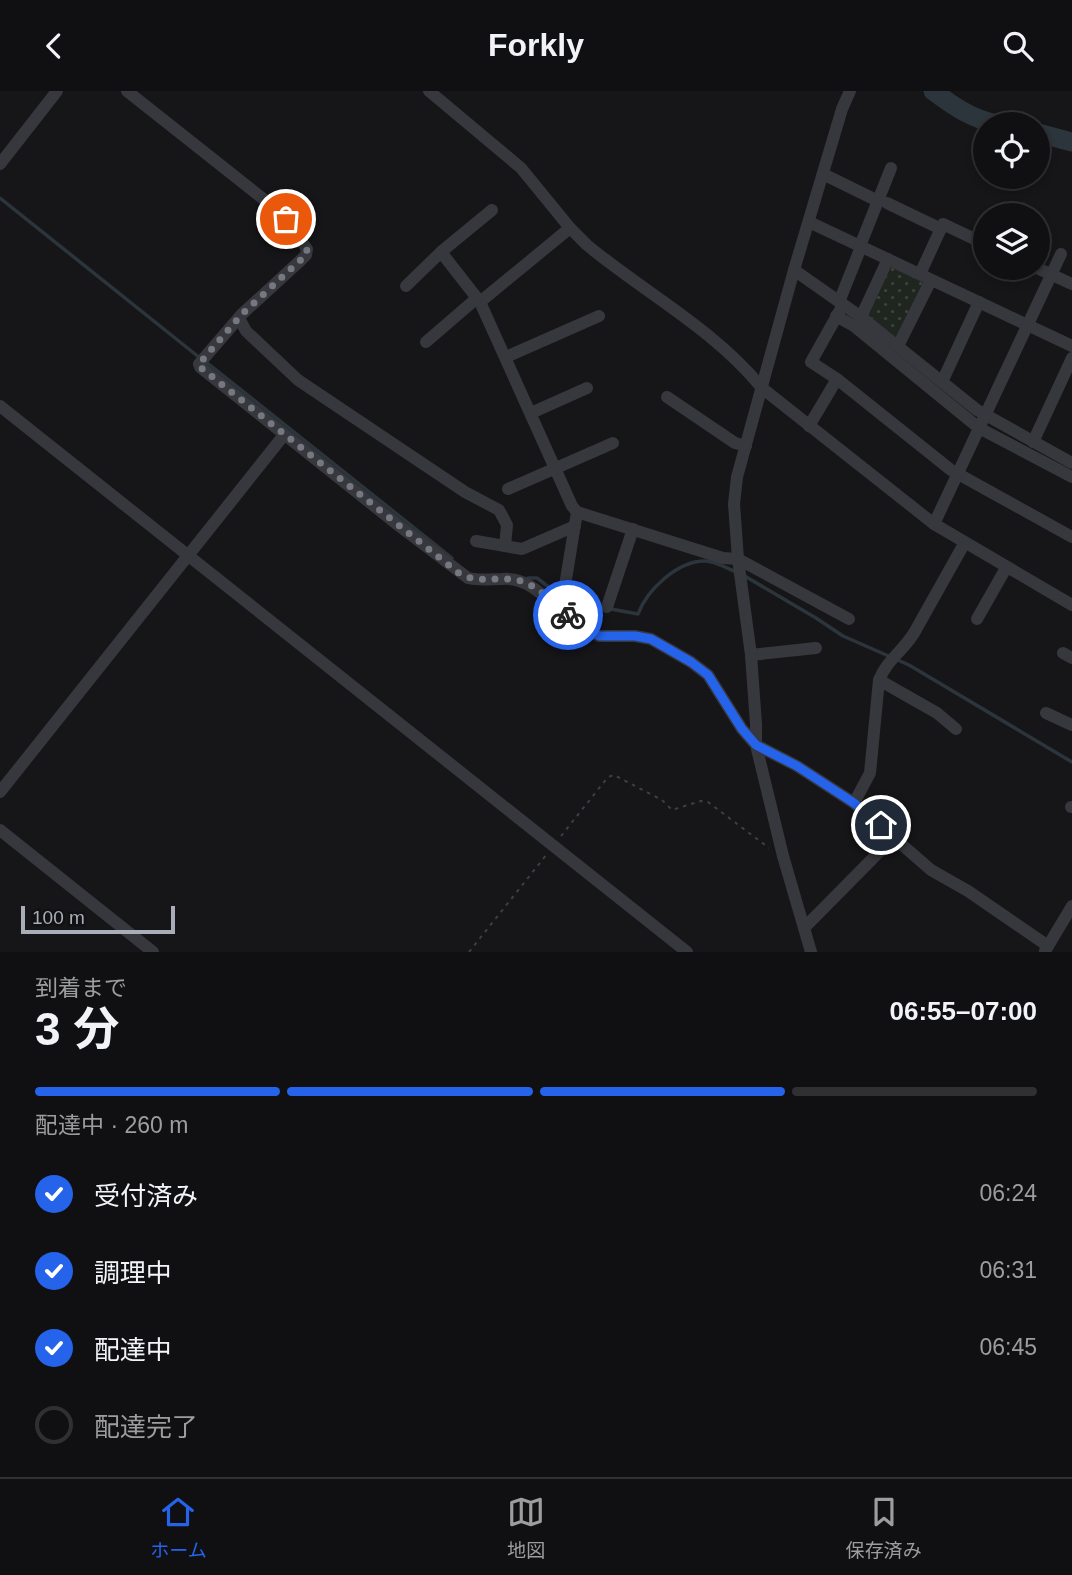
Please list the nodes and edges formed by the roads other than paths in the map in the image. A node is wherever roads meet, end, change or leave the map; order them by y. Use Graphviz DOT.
graph roads {
  1 [pos="57,91"];
  2 [pos="127,91"];
  3 [pos="429,91"];
  4 [pos="850,91"];
  5 [pos="0,164"];
  6 [pos="891,168"];
  7 [pos="823,174"];
  8 [pos="883,202"];
  9 [pos="492,210"];
  10 [pos="809,222"];
  11 [pos="570,228"];
  12 [pos="941,229"];
  13 [pos="973,239"];
  14 [pos="860,247"];
  15 [pos="441,252"];
  16 [pos="1061,254"];
  17 [pos="888,260"];
  18 [pos="794,270"];
  19 [pos="1052,275"];
  20 [pos="925,277"];
  21 [pos="1072,284"];
  22 [pos="405,286"];
  23 [pos="479,300"];
  24 [pos="979,302"];
  25 [pos="839,308"];
  26 [pos="599,316"];
  27 [pos="861,317"];
  28 [pos="239,318"];
  29 [pos="1028,325"];
  30 [pos="426,342"];
  31 [pos="898,346"];
  32 [pos="1072,346"];
  33 [pos="506,357"];
  34 [pos="1072,358"];
  35 [pos="836,379"];
  36 [pos="942,381"];
  37 [pos="587,388"];
  38 [pos="762,388"];
  39 [pos="667,397"];
  40 [pos="0,406"];
  41 [pos="531,413"];
  42 [pos="982,422"];
  43 [pos="808,426"];
  44 [pos="284,435"];
  45 [pos="1032,442"];
  46 [pos="614,443"];
  47 [pos="746,446"];
  48 [pos="1072,463"];
  49 [pos="555,468"];
  50 [pos="957,475"];
  51 [pos="1072,477"];
  52 [pos="508,489"];
  53 [pos="577,512"];
  54 [pos="934,524"];
  55 [pos="575,526"];
  56 [pos="633,529"];
  57 [pos="1072,537"];
  58 [pos="476,541"];
  59 [pos="964,544"];
  60 [pos="505,546"];
  61 [pos="188,556"];
  62 [pos="738,563"];
  63 [pos="1006,568"];
  64 [pos="563,602"];
  65 [pos="1072,605"];
  66 [pos="607,607"];
  67 [pos="849,619"];
  68 [pos="976,619"];
  69 [pos="816,648"];
  70 [pos="751,655"];
  71 [pos="879,681"];
  72 [pos="1046,713"];
  73 [pos="1072,725"];
  74 [pos="956,729"];
  75 [pos="756,745"];
  76 [pos="0,792"];
  77 [pos="854,803"];
  78 [pos="0,829"];
  79 [pos="894,837"];
  80 [pos="1072,906"];
  81 [pos="804,928"];
  82 [pos="1050,948"];
  83 [pos="153,952"];
  84 [pos="687,952"];
  85 [pos="811,952"];
  1 -- 5 [label="street"];
  2 -- 28 [label="street"];
  3 -- 11 [label="street"];
  4 -- 7 [label="street"];
  6 -- 8 [label="street"];
  7 -- 8 [label="street"];
  7 -- 10 [label="street"];
  8 -- 12 [label="street"];
  8 -- 14 [label="street"];
  9 -- 15 [label="street"];
  10 -- 14 [label="street"];
  10 -- 18 [label="street"];
  11 -- 23 [label="street"];
  11 -- 38 [label="street"];
  12 -- 13 [label="street"];
  12 -- 20 [label="street"];
  14 -- 17 [label="street"];
  14 -- 25 [label="street"];
  15 -- 22 [label="street"];
  15 -- 23 [label="street"];
  16 -- 19 [label="street"];
  17 -- 20 [label="street"];
  17 -- 27 [label="street"];
  18 -- 25 [label="street"];
  18 -- 38 [label="street"];
  19 -- 21 [label="street"];
  19 -- 29 [label="street"];
  20 -- 24 [label="street"];
  20 -- 31 [label="street"];
  23 -- 30 [label="street"];
  23 -- 33 [label="street"];
  24 -- 29 [label="street"];
  24 -- 36 [label="street"];
  25 -- 27 [label="street"];
  25 -- 35 [label="street"];
  25 -- 42 [label="street"];
  26 -- 33 [label="street"];
  27 -- 31 [label="street"];
  28 -- 44 [label="street"];
  28 -- 60 [label="street"];
  29 -- 32 [label="street"];
  29 -- 42 [label="street"];
  31 -- 36 [label="street"];
  33 -- 41 [label="street"];
  34 -- 45 [label="street"];
  35 -- 43 [label="street"];
  35 -- 50 [label="street"];
  36 -- 42 [label="street"];
  37 -- 41 [label="street"];
  38 -- 43 [label="street"];
  38 -- 47 [label="street"];
  39 -- 47 [label="street"];
  40 -- 61 [label="street"];
  41 -- 49 [label="street"];
  42 -- 45 [label="street"];
  42 -- 50 [label="street"];
  42 -- 51 [label="street"];
  43 -- 54 [label="street"];
  44 -- 61 [label="street"];
  44 -- 64 [label="street"];
  45 -- 48 [label="street"];
  46 -- 49 [label="street"];
  47 -- 62 [label="street"];
  49 -- 52 [label="street"];
  49 -- 53 [label="street"];
  50 -- 54 [label="street"];
  50 -- 57 [label="street"];
  53 -- 55 [label="street"];
  53 -- 56 [label="street"];
  54 -- 59 [label="street"];
  55 -- 60 [label="street"];
  55 -- 64 [label="street"];
  56 -- 62 [label="street"];
  56 -- 66 [label="street"];
  58 -- 60 [label="street"];
  59 -- 63 [label="street"];
  59 -- 71 [label="street"];
  61 -- 76 [label="street"];
  61 -- 84 [label="street"];
  62 -- 67 [label="street"];
  62 -- 70 [label="street"];
  63 -- 65 [label="street"];
  63 -- 68 [label="street"];
  64 -- 75 [label="street"];
  69 -- 70 [label="street"];
  70 -- 75 [label="street"];
  71 -- 74 [label="street"];
  71 -- 77 [label="street"];
  72 -- 73 [label="street"];
  75 -- 77 [label="street"];
  75 -- 81 [label="street"];
  77 -- 79 [label="street"];
  78 -- 83 [label="street"];
  79 -- 81 [label="street"];
  79 -- 82 [label="street"];
  80 -- 82 [label="street"];
  81 -- 85 [label="street"];
}
